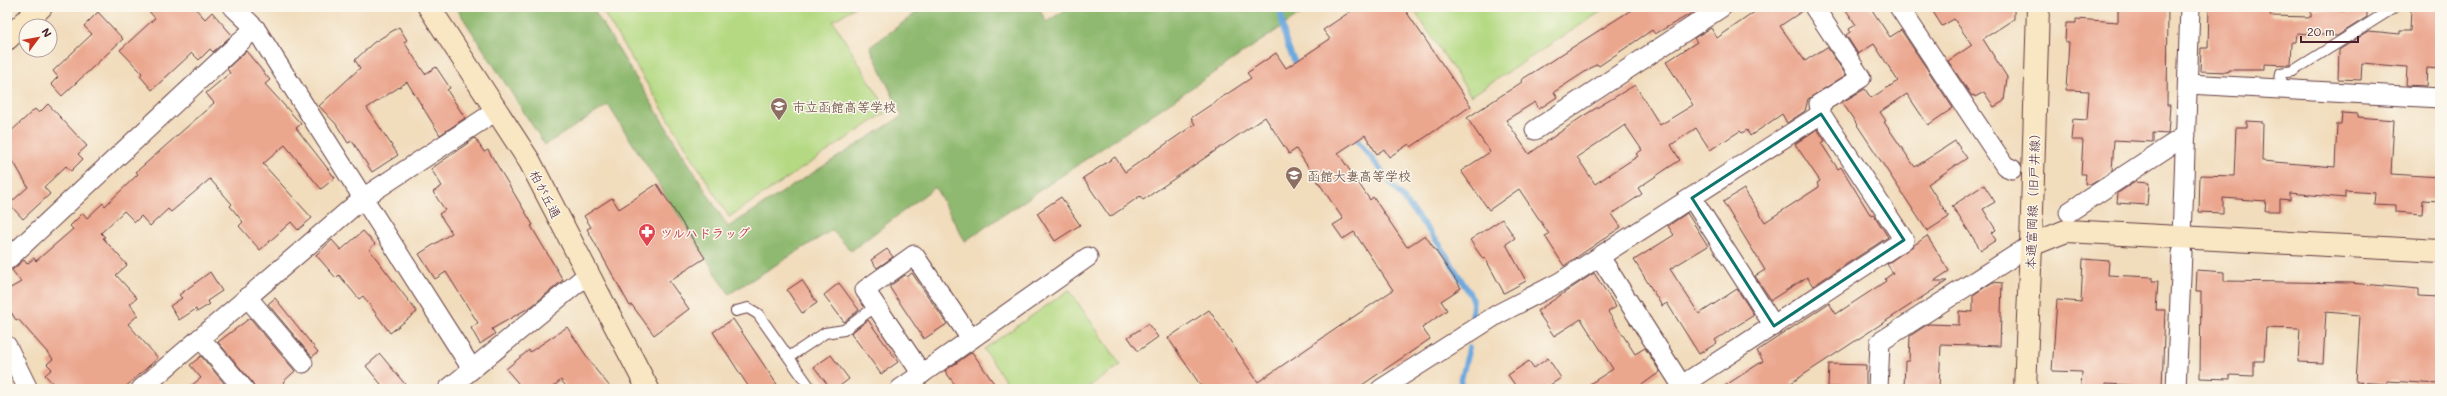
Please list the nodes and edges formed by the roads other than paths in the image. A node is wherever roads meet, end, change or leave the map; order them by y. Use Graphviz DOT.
graph roads {
  1 [pos="41,7"];
  2 [pos="233,7"];
  3 [pos="429,7"];
  4 [pos="1722,7"];
  5 [pos="1814,7"];
  6 [pos="1899,7"];
  7 [pos="2038,7"];
  8 [pos="2190,7"];
  9 [pos="2395,7"];
  10 [pos="255,28"];
  11 [pos="7,39"];
  12 [pos="2188,84"];
  13 [pos="2279,89"];
  14 [pos="2440,98"];
  15 [pos="496,111"];
  16 [pos="1821,114"];
  17 [pos="1535,130"];
  18 [pos="2186,135"];
  19 [pos="2012,169"];
  20 [pos="363,198"];
  21 [pos="1692,198"];
  22 [pos="2069,212"];
  23 [pos="2031,245"];
  24 [pos="2182,245"];
  25 [pos="2440,251"];
  26 [pos="1600,256"];
  27 [pos="1088,257"];
  28 [pos="7,260"];
  29 [pos="587,275"];
  30 [pos="247,297"];
  31 [pos="876,306"];
  32 [pos="736,311"];
  33 [pos="1774,326"];
  34 [pos="200,338"];
  35 [pos="971,339"];
  36 [pos="7,346"];
  37 [pos="789,357"];
  38 [pos="303,363"];
  39 [pos="472,369"];
  40 [pos="922,374"];
  41 [pos="1683,388"];
  42 [pos="28,389"];
  43 [pos="141,389"];
  44 [pos="244,389"];
  45 [pos="448,389"];
  46 [pos="648,389"];
  47 [pos="810,389"];
  48 [pos="900,389"];
  49 [pos="1381,389"];
  50 [pos="1878,389"];
  51 [pos="2025,389"];
  52 [pos="2176,389"];
  1 -- 11 [label="street"];
  2 -- 10 [label="street"];
  3 -- 15 [label="street, 柏が丘通"];
  4 -- 17 [label="street"];
  5 -- 16 [label="street"];
  6 -- 19 [label="street"];
  7 -- 23 [label="street, 本通富岡線（旧戸井線）"];
  8 -- 12 [label="street"];
  9 -- 13 [label="lane"];
  10 -- 20 [label="street"];
  10 -- 28 [label="street"];
  12 -- 13 [label="street"];
  12 -- 18 [label="street"];
  13 -- 14 [label="street"];
  15 -- 20 [label="street"];
  15 -- 29 [label="street, 柏が丘通"];
  16 -- 21 [label="street"];
  16 -- 33 [label="street"];
  18 -- 22 [label="street"];
  18 -- 24 [label="street"];
  20 -- 30 [label="street"];
  20 -- 39 [label="street"];
  21 -- 26 [label="street"];
  21 -- 33 [label="street"];
  23 -- 24 [label="street"];
  23 -- 50 [label="street"];
  23 -- 51 [label="street, 本通富岡線（旧戸井線）"];
  24 -- 25 [label="street"];
  24 -- 52 [label="street"];
  26 -- 41 [label="street"];
  26 -- 49 [label="street"];
  27 -- 35 [label="street"];
  29 -- 39 [label="street"];
  29 -- 46 [label="street, 柏が丘通"];
  30 -- 34 [label="street"];
  30 -- 38 [label="street"];
  31 -- 35 [label="street"];
  31 -- 37 [label="lane"];
  31 -- 40 [label="street"];
  32 -- 37 [label="lane"];
  33 -- 41 [label="street"];
  34 -- 43 [label="street"];
  34 -- 44 [label="street"];
  35 -- 40 [label="street"];
  36 -- 42 [label="street"];
  37 -- 47 [label="lane"];
  39 -- 45 [label="street"];
  40 -- 48 [label="street"];
}
